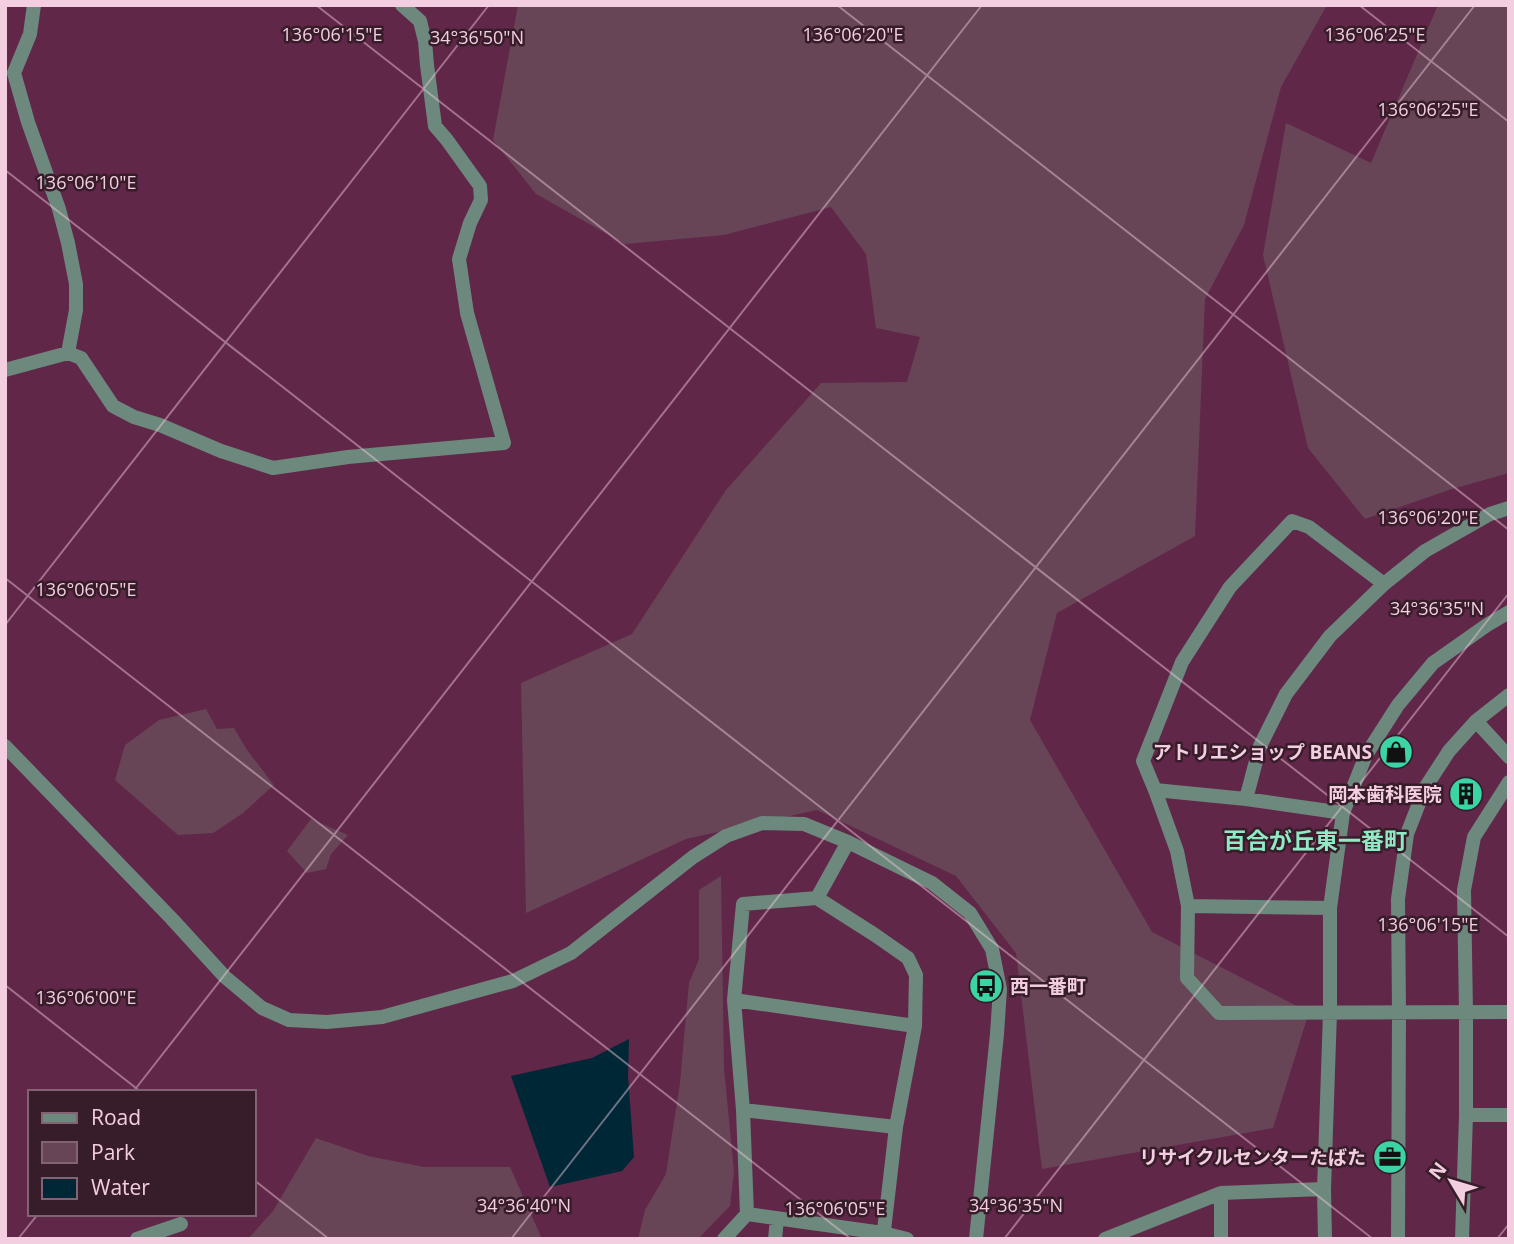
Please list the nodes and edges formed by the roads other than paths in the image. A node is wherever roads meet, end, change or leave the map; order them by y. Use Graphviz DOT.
graph roads {
  1 [pos="34,5"];
  2 [pos="402,5"];
  3 [pos="10,73"];
  4 [pos="68,353"];
  5 [pos="5,370"];
  6 [pos="1509,508"];
  7 [pos="1384,584"];
  8 [pos="1509,612"];
  9 [pos="1509,695"];
  10 [pos="1476,721"];
  11 [pos="5,746"];
  12 [pos="1509,757"];
  13 [pos="1509,782"];
  14 [pos="1155,790"];
  15 [pos="1246,799"];
  16 [pos="1343,813"];
  17 [pos="848,842"];
  18 [pos="817,898"];
  19 [pos="1188,906"];
  20 [pos="1329,908"];
  21 [pos="734,1000"];
  22 [pos="1330,1012"];
  23 [pos="1466,1012"];
  24 [pos="1509,1012"];
  25 [pos="1399,1013"];
  26 [pos="915,1026"];
  27 [pos="743,1110"];
  28 [pos="1466,1115"];
  29 [pos="1509,1115"];
  30 [pos="896,1127"];
  31 [pos="1324,1189"];
  32 [pos="1221,1193"];
  33 [pos="747,1214"];
  34 [pos="777,1219"];
  35 [pos="181,1224"];
  36 [pos="883,1236"];
  37 [pos="137,1239"];
  38 [pos="724,1239"];
  39 [pos="775,1239"];
  40 [pos="907,1239"];
  41 [pos="976,1239"];
  42 [pos="1105,1239"];
  43 [pos="1221,1239"];
  44 [pos="1325,1239"];
  45 [pos="1398,1239"];
  46 [pos="1462,1239"];
  1 -- 3 [label="street"];
  2 -- 4 [label="street"];
  3 -- 4 [label="street"];
  4 -- 5 [label="street"];
  6 -- 7 [label="street"];
  7 -- 14 [label="street"];
  7 -- 15 [label="street"];
  8 -- 16 [label="street"];
  9 -- 10 [label="street"];
  10 -- 12 [label="street"];
  10 -- 25 [label="street"];
  11 -- 17 [label="street"];
  13 -- 23 [label="street"];
  14 -- 15 [label="street"];
  14 -- 19 [label="street"];
  15 -- 16 [label="street"];
  16 -- 20 [label="street"];
  17 -- 18 [label="street"];
  17 -- 41 [label="street"];
  18 -- 21 [label="street"];
  18 -- 26 [label="street"];
  19 -- 20 [label="street"];
  19 -- 22 [label="street"];
  20 -- 22 [label="street"];
  21 -- 26 [label="street"];
  21 -- 27 [label="street"];
  22 -- 25 [label="street"];
  22 -- 31 [label="street"];
  23 -- 24 [label="street"];
  23 -- 25 [label="street"];
  23 -- 28 [label="street"];
  25 -- 45 [label="street"];
  26 -- 30 [label="street"];
  27 -- 30 [label="street"];
  27 -- 33 [label="street"];
  28 -- 29 [label="street"];
  28 -- 46 [label="street"];
  30 -- 36 [label="street"];
  31 -- 32 [label="street"];
  31 -- 44 [label="street"];
  32 -- 42 [label="street"];
  32 -- 43 [label="street"];
  33 -- 34 [label="street"];
  33 -- 38 [label="street"];
  34 -- 36 [label="street"];
  34 -- 39 [label="street"];
  35 -- 37 [label="street"];
  36 -- 40 [label="street"];
}
